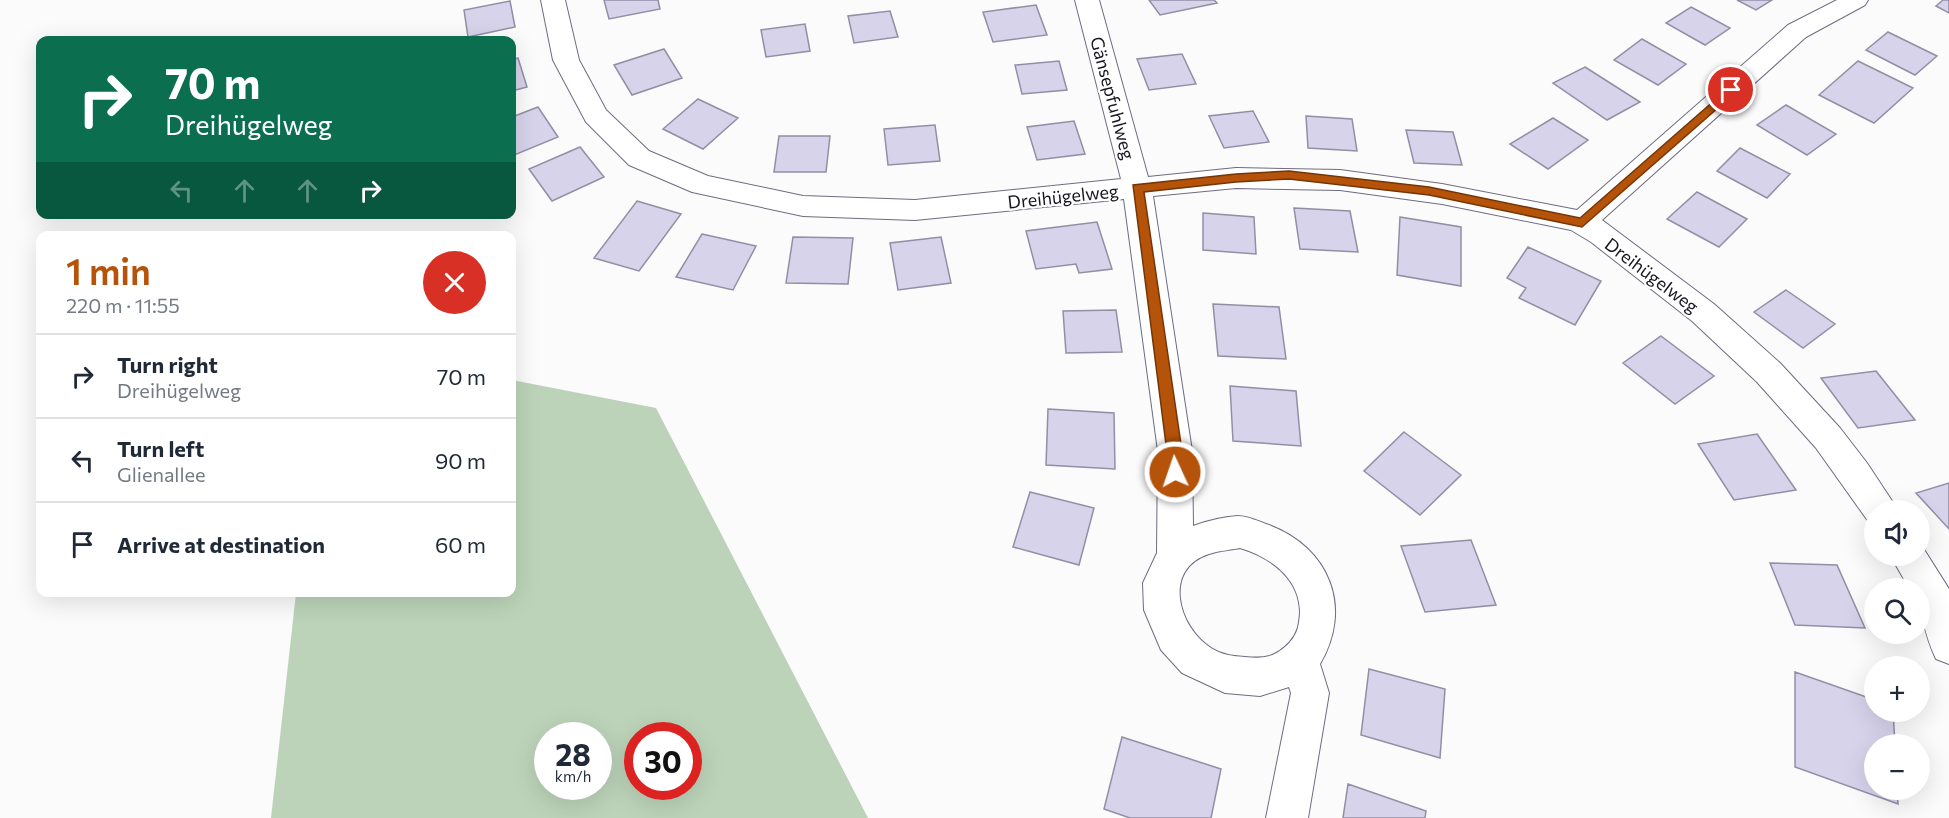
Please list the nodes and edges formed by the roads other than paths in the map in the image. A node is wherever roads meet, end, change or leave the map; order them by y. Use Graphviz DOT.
graph roads {
  1 [pos="553,0"];
  2 [pos="1087,0"];
  3 [pos="1856,0"];
  4 [pos="1137,188"];
  5 [pos="1582,222"];
  6 [pos="1873,500"];
  7 [pos="1175,554"];
  8 [pos="1918,566"];
  9 [pos="1940,592"];
  10 [pos="1949,646"];
  11 [pos="1300,659"];
  12 [pos="1287,818"];
  1 -- 4 [label="street, Dreihügelweg"];
  2 -- 4 [label="street, Gänsepfuhlweg"];
  3 -- 5 [label="street"];
  4 -- 5 [label="street, Dreihügelweg"];
  4 -- 7 [label="street, Gänsepfuhlweg"];
  5 -- 6 [label="street, Dreihügelweg"];
  7 -- 11 [label="street, Gänsepfuhlweg"];
  7 -- 11 [label="street, Gänsepfuhlweg"];
  8 -- 9 [label="street"];
  9 -- 10 [label="street"];
  11 -- 12 [label="street"];
}
